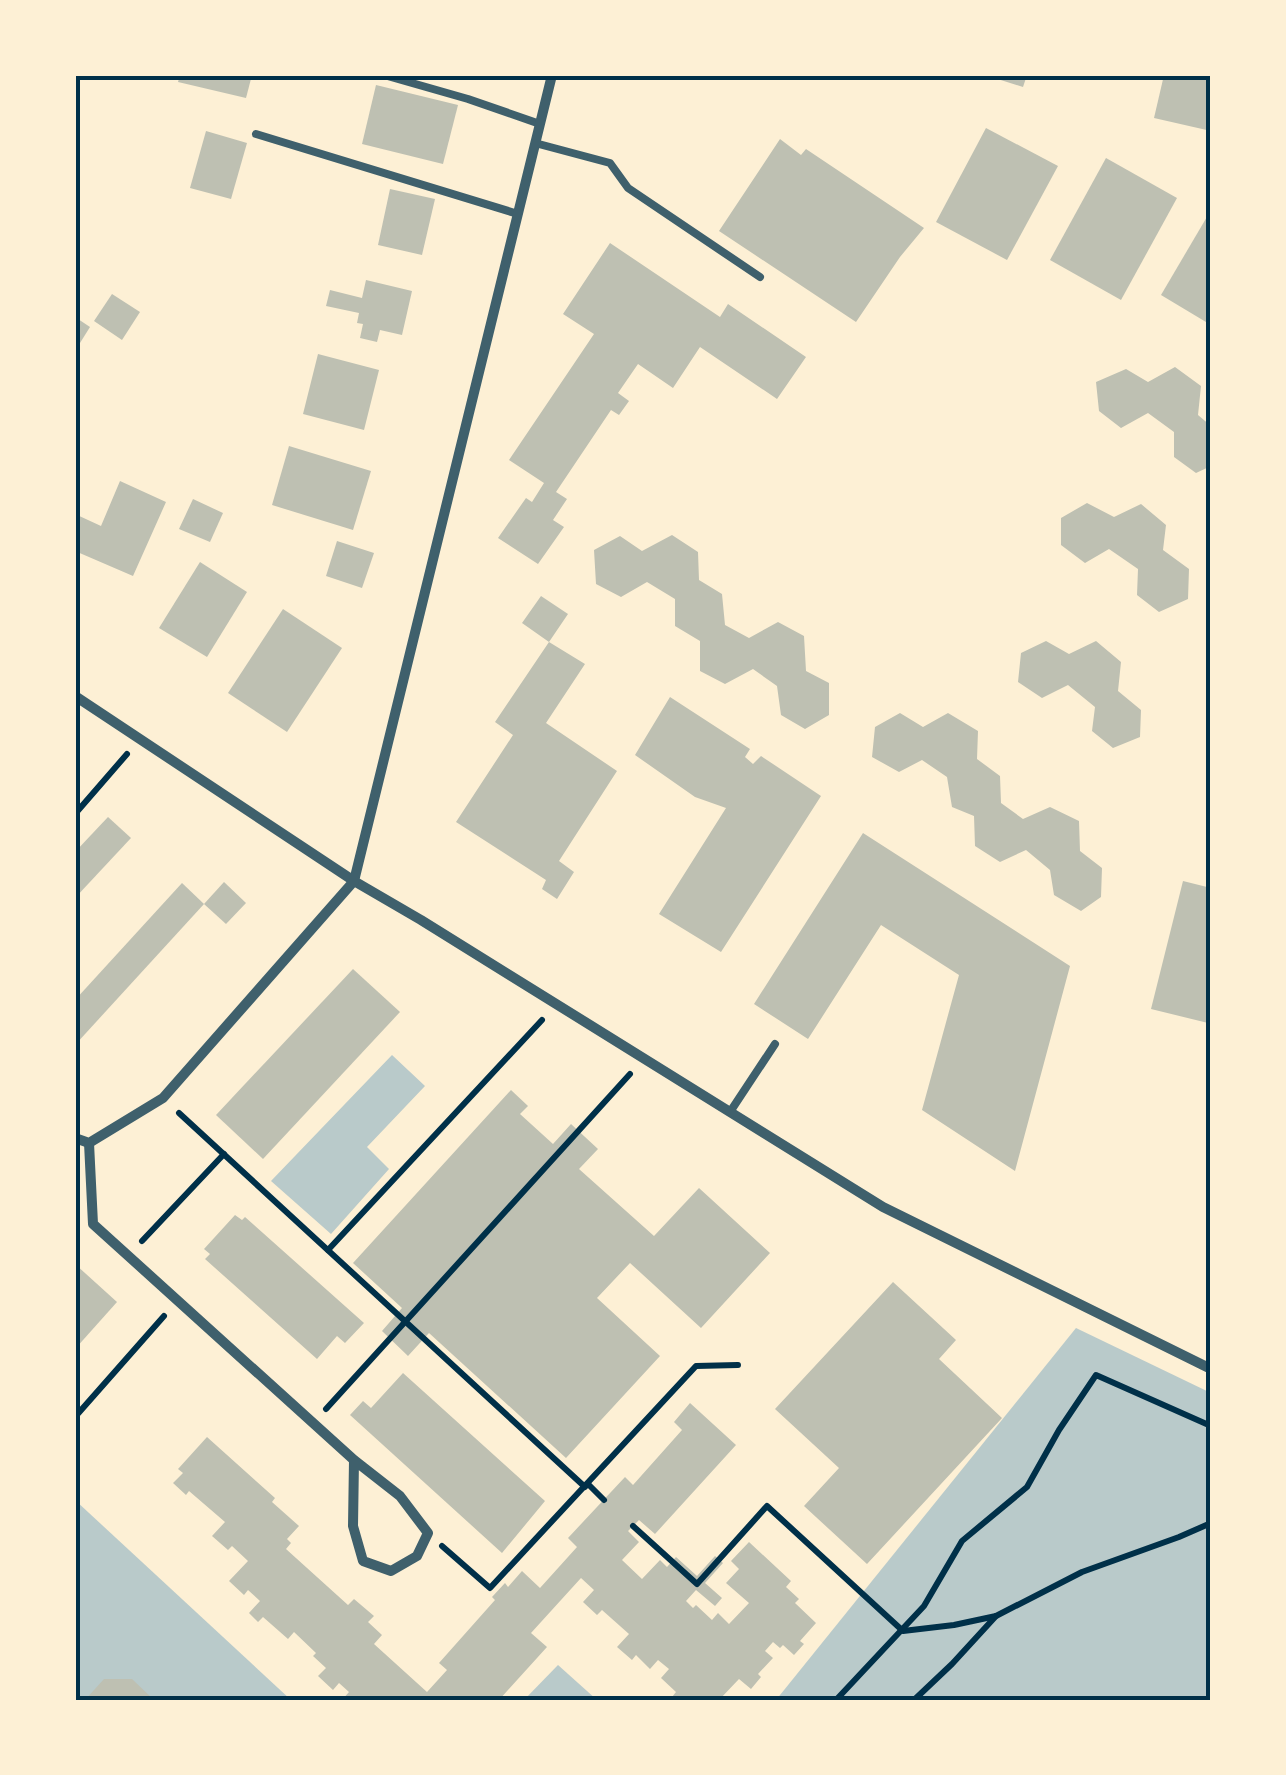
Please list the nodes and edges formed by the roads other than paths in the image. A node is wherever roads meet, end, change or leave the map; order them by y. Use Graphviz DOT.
graph roads {
  1 [pos="384,75"];
  2 [pos="552,75"];
  3 [pos="540,124"];
  4 [pos="256,134"];
  5 [pos="536,144"];
  6 [pos="518,214"];
  7 [pos="760,276"];
  8 [pos="75,696"];
  9 [pos="354,881"];
  10 [pos="775,1044"];
  11 [pos="730,1112"];
  12 [pos="75,1138"];
  13 [pos="90,1143"];
  14 [pos="1211,1369"];
  15 [pos="354,1460"];
  1 -- 3 [label="lane"];
  2 -- 3 [label="street"];
  3 -- 5 [label="street"];
  4 -- 6 [label="lane"];
  5 -- 6 [label="street"];
  5 -- 7 [label="lane"];
  6 -- 9 [label="street"];
  8 -- 9 [label="street"];
  9 -- 11 [label="street"];
  9 -- 13 [label="street"];
  10 -- 11 [label="lane"];
  11 -- 14 [label="street"];
  12 -- 13 [label="street"];
  13 -- 15 [label="street"];
  15 -- 15 [label="street"];
}
